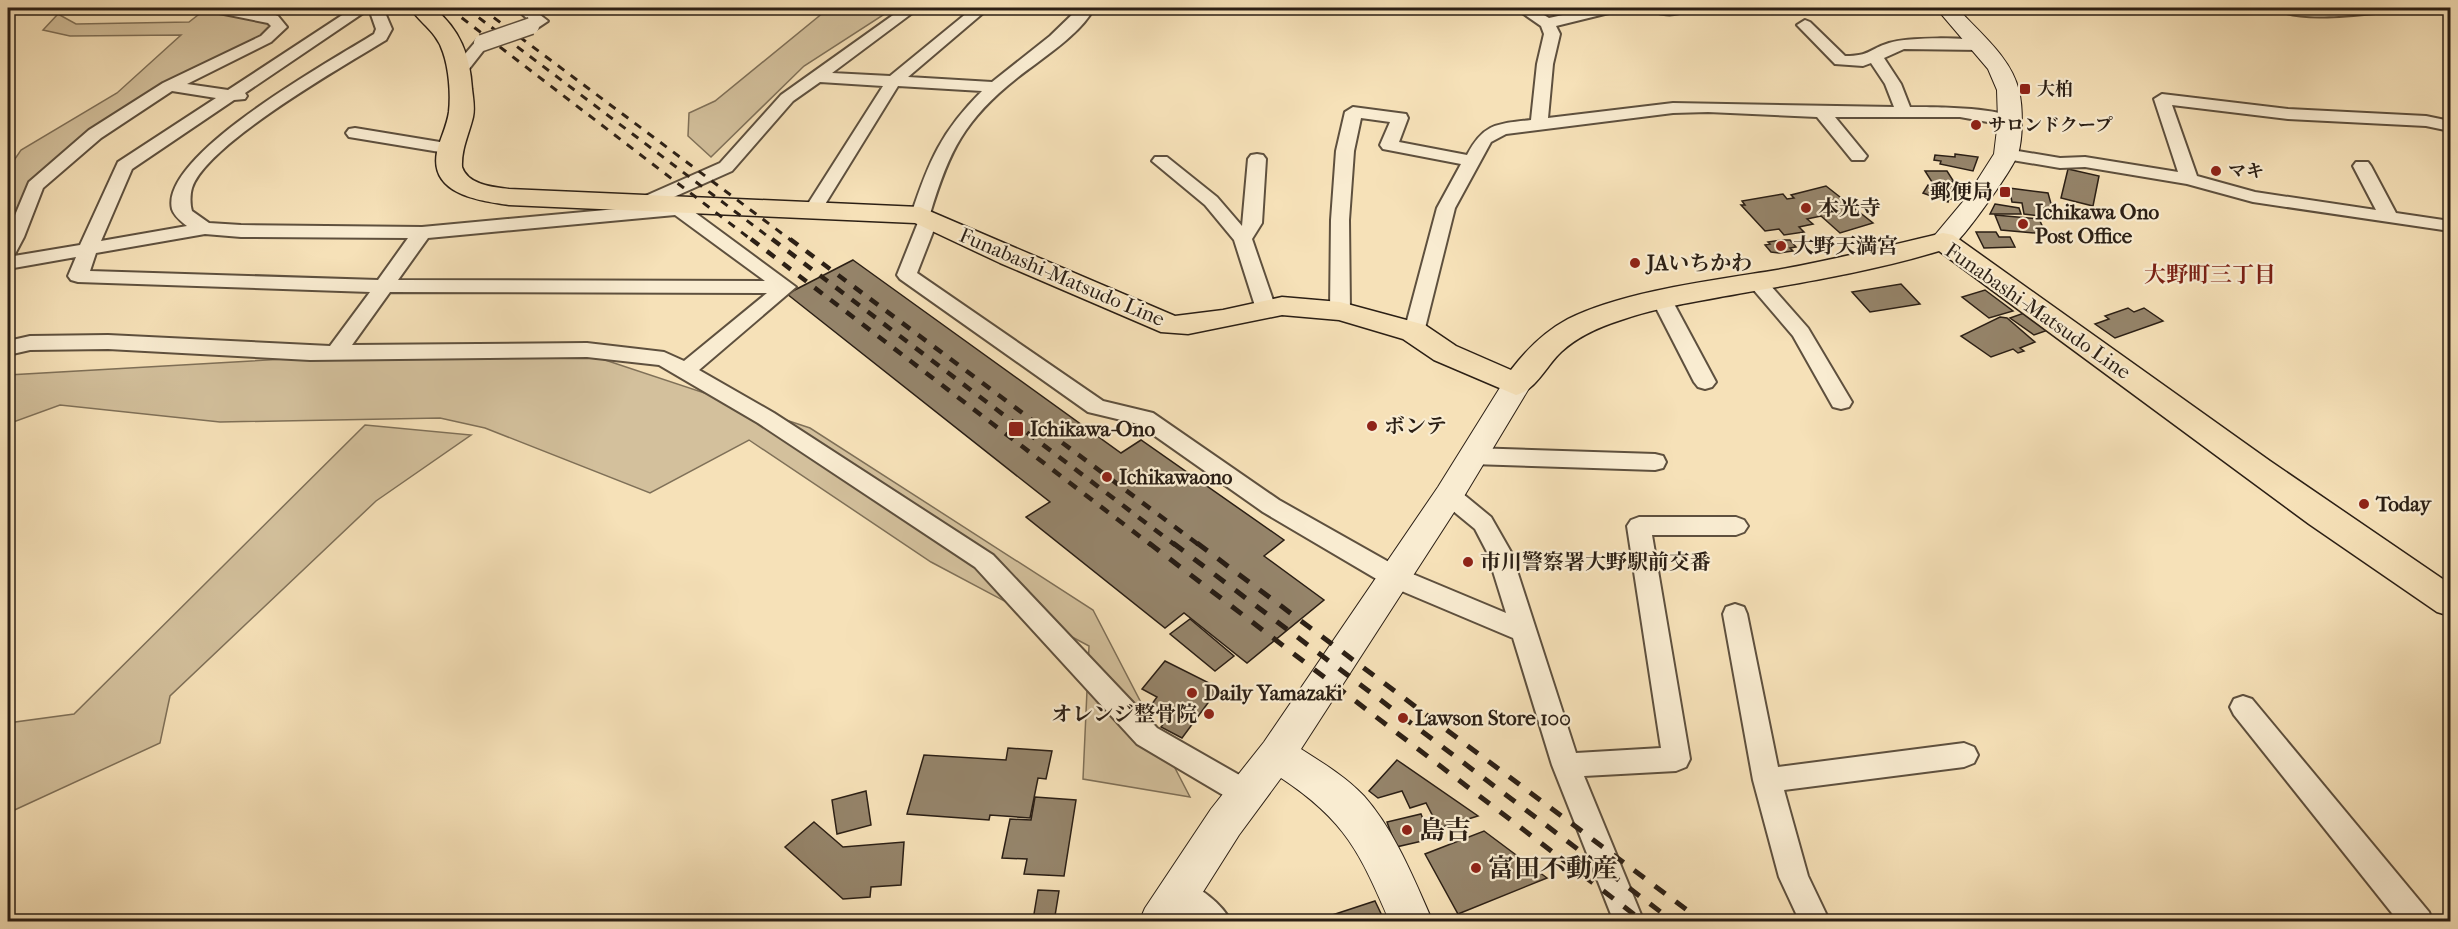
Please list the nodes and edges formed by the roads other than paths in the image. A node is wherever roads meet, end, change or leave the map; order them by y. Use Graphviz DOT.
graph roads {
  1 [pos="214,8"];
  2 [pos="362,8"];
  3 [pos="375,8"];
  4 [pos="422,8"];
  5 [pos="522,8"];
  6 [pos="912,8"];
  7 [pos="982,8"];
  8 [pos="1088,8"];
  9 [pos="1522,8"];
  10 [pos="1612,8"];
  11 [pos="1656,8"];
  12 [pos="1946,8"];
  13 [pos="2284,8"];
  14 [pos="2386,8"];
  15 [pos="1676,10"];
  16 [pos="1547,23"];
  17 [pos="1806,25"];
  18 [pos="1981,45"];
  19 [pos="1875,57"];
  20 [pos="459,71"];
  21 [pos="814,77"];
  22 [pos="893,81"];
  23 [pos="170,86"];
  24 [pos="995,87"];
  25 [pos="231,95"];
  26 [pos="277,102"];
  27 [pos="1903,110"];
  28 [pos="1822,112"];
  29 [pos="2010,121"];
  30 [pos="1539,124"];
  31 [pos="2451,126"];
  32 [pos="355,133"];
  33 [pos="452,149"];
  34 [pos="2006,154"];
  35 [pos="1858,156"];
  36 [pos="1257,159"];
  37 [pos="1472,161"];
  38 [pos="1161,162"];
  39 [pos="2362,166"];
  40 [pos="2189,179"];
  41 [pos="667,205"];
  42 [pos="813,210"];
  43 [pos="2389,216"];
  44 [pos="925,217"];
  45 [pos="2451,226"];
  46 [pos="205,228"];
  47 [pos="422,233"];
  48 [pos="1243,238"];
  49 [pos="1942,242"];
  50 [pos="88,249"];
  51 [pos="8,250"];
  52 [pos="8,263"];
  53 [pos="1756,281"];
  54 [pos="786,287"];
  55 [pos="382,288"];
  56 [pos="1662,300"];
  57 [pos="1266,309"];
  58 [pos="1340,311"];
  59 [pos="1414,332"];
  60 [pos="8,348"];
  61 [pos="336,352"];
  62 [pos="685,371"];
  63 [pos="1705,382"];
  64 [pos="1516,385"];
  65 [pos="1841,402"];
  66 [pos="1473,456"];
  67 [pos="1655,462"];
  68 [pos="1449,495"];
  69 [pos="1736,526"];
  70 [pos="1394,577"];
  71 [pos="2451,602"];
  72 [pos="1735,614"];
  73 [pos="1523,631"];
  74 [pos="2243,707"];
  75 [pos="1277,754"];
  76 [pos="1964,755"];
  77 [pos="1566,765"];
  78 [pos="1767,780"];
  79 [pos="1245,793"];
  80 [pos="1170,907"];
  81 [pos="1216,921"];
  82 [pos="1412,921"];
  83 [pos="1629,921"];
  84 [pos="1815,921"];
  85 [pos="2418,921"];
  1 -- 23 [label="street"];
  2 -- 25 [label="street"];
  3 -- 26 [label="street"];
  4 -- 20 [label="main road, Funabashi-Matsudo Line"];
  5 -- 20 [label="street, bridge"];
  6 -- 21 [label="street"];
  7 -- 22 [label="street"];
  8 -- 24 [label="street"];
  9 -- 16 [label="street"];
  10 -- 16 [label="street"];
  11 -- 15 [label="street"];
  12 -- 18 [label="street"];
  13 -- 14 [label="street"];
  16 -- 30 [label="street"];
  17 -- 19 [label="street"];
  18 -- 19 [label="street"];
  18 -- 29 [label="street"];
  19 -- 27 [label="street"];
  20 -- 33 [label="main road, Funabashi-Matsudo Line"];
  21 -- 22 [label="street"];
  21 -- 41 [label="street"];
  22 -- 24 [label="street"];
  22 -- 42 [label="street"];
  23 -- 25 [label="street"];
  23 -- 51 [label="street"];
  24 -- 44 [label="street"];
  25 -- 26 [label="street"];
  25 -- 50 [label="street"];
  26 -- 46 [label="street"];
  27 -- 28 [label="street"];
  27 -- 29 [label="street"];
  28 -- 30 [label="street"];
  28 -- 35 [label="street"];
  29 -- 34 [label="street"];
  30 -- 37 [label="street"];
  31 -- 40 [label="street"];
  32 -- 33 [label="street"];
  33 -- 41 [label="main road, Funabashi-Matsudo Line"];
  34 -- 40 [label="street"];
  34 -- 49 [label="street"];
  36 -- 48 [label="street"];
  37 -- 58 [label="street"];
  37 -- 59 [label="street"];
  38 -- 48 [label="street"];
  39 -- 43 [label="street"];
  40 -- 43 [label="street"];
  41 -- 42 [label="main road, Funabashi-Matsudo Line"];
  41 -- 47 [label="street"];
  41 -- 54 [label="street"];
  42 -- 44 [label="main road, Funabashi-Matsudo Line"];
  43 -- 45 [label="street"];
  44 -- 57 [label="main road, Funabashi-Matsudo Line"];
  44 -- 70 [label="street"];
  46 -- 47 [label="street"];
  46 -- 50 [label="street"];
  47 -- 55 [label="street"];
  48 -- 57 [label="street"];
  49 -- 53 [label="main road, Funabashi-Matsudo Line"];
  49 -- 71 [label="main road, Funabashi-Matsudo Line"];
  50 -- 52 [label="street"];
  50 -- 55 [label="street"];
  53 -- 56 [label="main road, Funabashi-Matsudo Line"];
  53 -- 65 [label="street"];
  54 -- 55 [label="street"];
  54 -- 62 [label="street"];
  55 -- 61 [label="street"];
  56 -- 63 [label="street"];
  56 -- 64 [label="main road, Funabashi-Matsudo Line"];
  57 -- 58 [label="main road, Funabashi-Matsudo Line"];
  58 -- 59 [label="main road, Funabashi-Matsudo Line"];
  59 -- 64 [label="main road, Funabashi-Matsudo Line"];
  60 -- 61 [label="street"];
  61 -- 62 [label="street"];
  62 -- 79 [label="street"];
  64 -- 66 [label="street"];
  66 -- 67 [label="street"];
  66 -- 68 [label="street"];
  68 -- 70 [label="street"];
  68 -- 73 [label="street"];
  69 -- 77 [label="street"];
  70 -- 73 [label="street"];
  70 -- 75 [label="street"];
  72 -- 78 [label="street"];
  73 -- 77 [label="street"];
  74 -- 85 [label="street"];
  75 -- 79 [label="street"];
  75 -- 82 [label="street"];
  76 -- 78 [label="street"];
  77 -- 83 [label="street"];
  78 -- 84 [label="street"];
  79 -- 80 [label="street"];
  80 -- 81 [label="street"];
}
